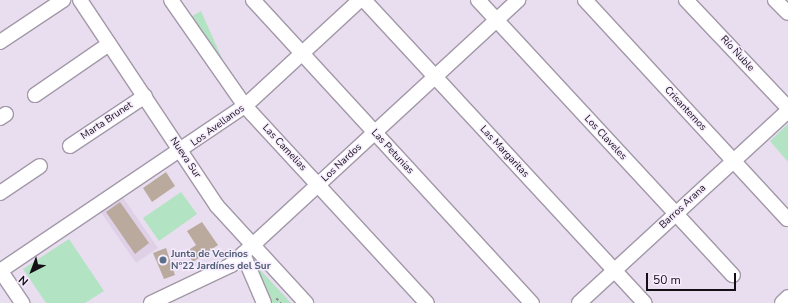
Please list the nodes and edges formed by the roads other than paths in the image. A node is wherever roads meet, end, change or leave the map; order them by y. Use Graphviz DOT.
graph roads {
  1 [pos="63,0"];
  2 [pos="80,0"];
  3 [pos="171,0"];
  4 [pos="253,0"];
  5 [pos="360,0"];
  6 [pos="364,0"];
  7 [pos="478,0"];
  8 [pos="518,0"];
  9 [pos="585,0"];
  10 [pos="686,0"];
  11 [pos="775,0"];
  12 [pos="788,13"];
  13 [pos="496,20"];
  14 [pos="0,42"];
  15 [pos="109,44"];
  16 [pos="302,54"];
  17 [pos="435,77"];
  18 [pos="35,95"];
  19 [pos="144,96"];
  20 [pos="245,106"];
  21 [pos="788,109"];
  22 [pos="375,132"];
  23 [pos="70,146"];
  24 [pos="181,153"];
  25 [pos="733,161"];
  26 [pos="40,166"];
  27 [pos="318,185"];
  28 [pos="0,193"];
  29 [pos="676,214"];
  30 [pos="787,219"];
  31 [pos="248,249"];
  32 [pos="614,270"];
  33 [pos="0,271"];
  34 [pos="733,275"];
  35 [pos="788,297"];
  36 [pos="178,298"];
  37 [pos="22,303"];
  38 [pos="151,303"];
  39 [pos="264,303"];
  40 [pos="306,303"];
  41 [pos="427,303"];
  42 [pos="532,303"];
  43 [pos="579,303"];
  44 [pos="645,303"];
  45 [pos="782,303"];
  1 -- 14 [label="street"];
  2 -- 15 [label="street, Nueva Sur"];
  3 -- 20 [label="street, Las Camelias"];
  4 -- 16 [label="street, Las Petunias"];
  5 -- 16 [label="street, Los Avellanos"];
  6 -- 17 [label="street, Las Margaritas"];
  7 -- 13 [label="street, Los Claveles"];
  8 -- 13 [label="street, Los Nardos"];
  9 -- 25 [label="street, Crisantemos"];
  10 -- 21 [label="street, Río Ñuble"];
  11 -- 12 [label="street"];
  13 -- 17 [label="street, Los Nardos"];
  13 -- 29 [label="street, Los Claveles"];
  15 -- 18 [label="street"];
  15 -- 19 [label="street, Nueva Sur"];
  16 -- 20 [label="street, Los Avellanos"];
  16 -- 22 [label="street, Las Petunias"];
  17 -- 22 [label="street, Los Nardos"];
  17 -- 32 [label="street, Las Margaritas"];
  19 -- 23 [label="street, Marta Brunet"];
  19 -- 24 [label="street, Nueva Sur"];
  20 -- 24 [label="street, Los Avellanos"];
  20 -- 27 [label="street, Las Camelias"];
  21 -- 25 [label="street, Barros Arana"];
  22 -- 27 [label="street, Los Nardos"];
  22 -- 42 [label="street, Las Petunias"];
  24 -- 31 [label="street, Nueva Sur"];
  24 -- 33 [label="street, Los Avellanos"];
  25 -- 29 [label="street, Barros Arana"];
  25 -- 30 [label="street, Crisantemos"];
  26 -- 28 [label="street"];
  27 -- 31 [label="street, Los Nardos"];
  27 -- 41 [label="street, Las Camelias"];
  29 -- 32 [label="street, Barros Arana"];
  29 -- 34 [label="street, Los Claveles"];
  31 -- 36 [label="street, Los Nardos"];
  31 -- 39 [label="street"];
  31 -- 40 [label="street, Nueva Sur"];
  32 -- 43 [label="street, Barros Arana"];
  32 -- 44 [label="street, Las Margaritas"];
  33 -- 37 [label="street"];
  35 -- 45 [label="street"];
  36 -- 38 [label="street, Los Nardos"];
}
